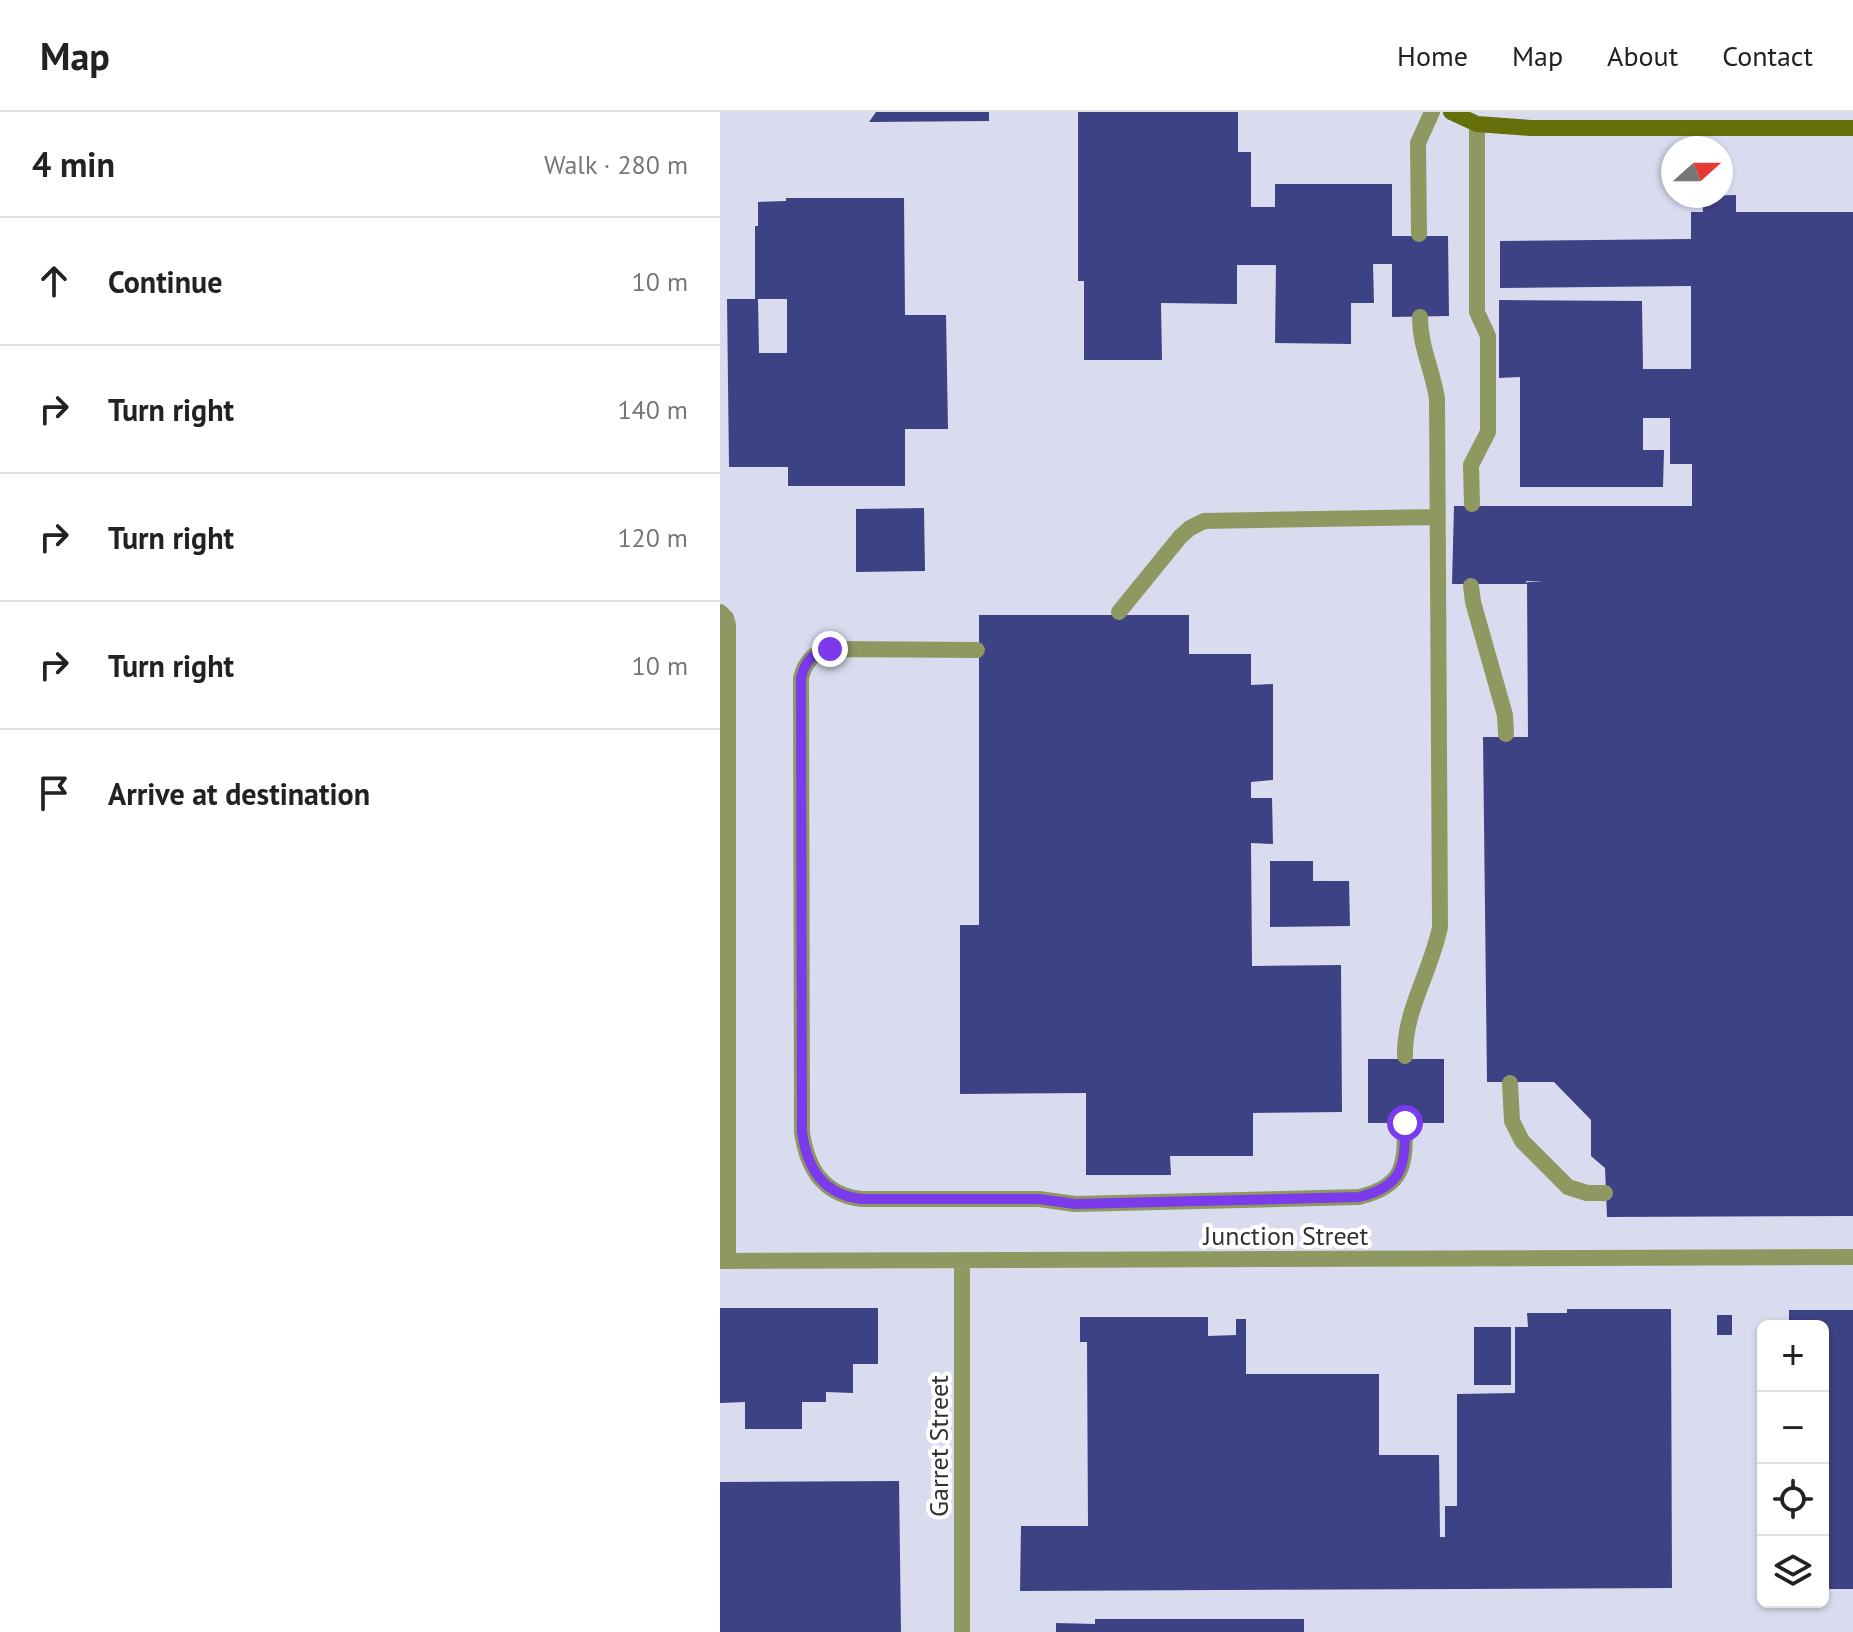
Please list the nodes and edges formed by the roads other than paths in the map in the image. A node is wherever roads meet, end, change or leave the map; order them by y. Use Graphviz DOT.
graph roads {
  1 [pos="1432,112"];
  2 [pos="1451,112"];
  3 [pos="1477,124"];
  4 [pos="1853,128"];
  5 [pos="1419,234"];
  6 [pos="1420,317"];
  7 [pos="1472,504"];
  8 [pos="1438,517"];
  9 [pos="1471,586"];
  10 [pos="720,612"];
  11 [pos="1119,612"];
  12 [pos="977,650"];
  13 [pos="1506,734"];
  14 [pos="1405,1056"];
  15 [pos="1510,1083"];
  16 [pos="1405,1123"];
  17 [pos="1605,1193"];
  18 [pos="724,1196"];
  19 [pos="1853,1257"];
  20 [pos="962,1260"];
  21 [pos="724,1261"];
  22 [pos="962,1632"];
  1 -- 5 [label="street"];
  2 -- 3 [label="street"];
  3 -- 4 [label="street"];
  3 -- 7 [label="street"];
  6 -- 8 [label="street"];
  8 -- 11 [label="street"];
  8 -- 14 [label="street"];
  9 -- 13 [label="street"];
  10 -- 18 [label="street"];
  12 -- 16 [label="street"];
  15 -- 17 [label="street"];
  18 -- 21 [label="street"];
  19 -- 20 [label="street, Junction Street"];
  20 -- 21 [label="street, Junction Street"];
  20 -- 22 [label="street, Garret Street"];
}
